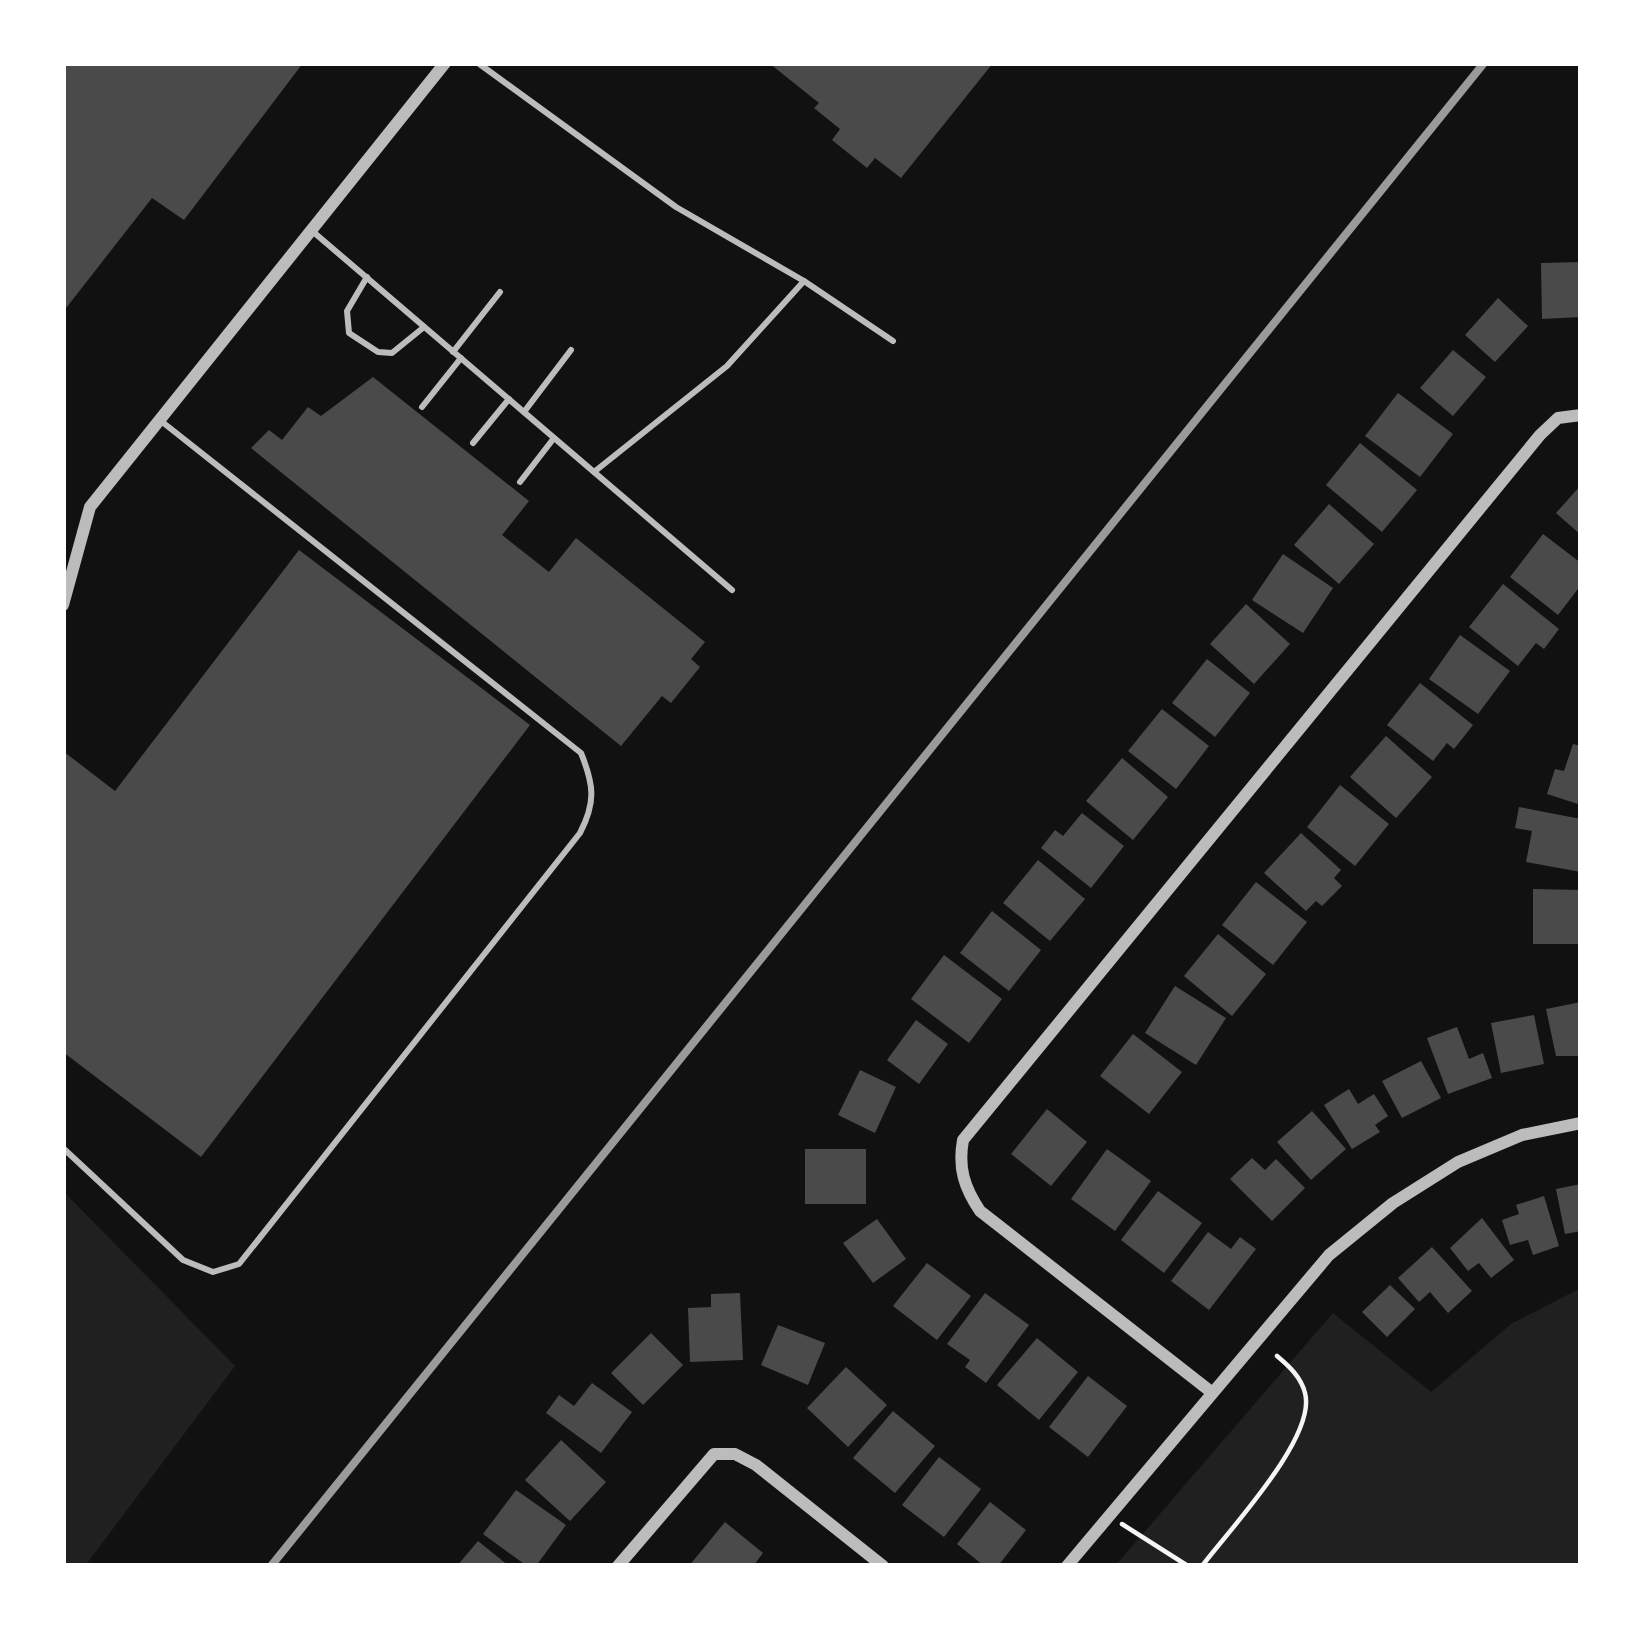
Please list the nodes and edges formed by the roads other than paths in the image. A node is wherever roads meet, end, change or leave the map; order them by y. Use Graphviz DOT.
graph roads {
  1 [pos="478,63"];
  2 [pos="440,65"];
  3 [pos="311,230"];
  4 [pos="367,277"];
  5 [pos="804,281"];
  6 [pos="500,292"];
  7 [pos="424,327"];
  8 [pos="892,341"];
  9 [pos="572,350"];
  10 [pos="457,355"];
  11 [pos="509,399"];
  12 [pos="422,407"];
  13 [pos="524,412"];
  14 [pos="1581,415"];
  15 [pos="159,419"];
  16 [pos="554,437"];
  17 [pos="473,443"];
  18 [pos="594,472"];
  19 [pos="520,482"];
  20 [pos="732,590"];
  21 [pos="63,605"];
  22 [pos="1581,1123"];
  23 [pos="63,1148"];
  24 [pos="1210,1391"];
  25 [pos="618,1566"];
  26 [pos="883,1566"];
  27 [pos="1067,1566"];
  1 -- 5 [label="lane"];
  2 -- 3 [label="street"];
  3 -- 4 [label="lane"];
  3 -- 15 [label="street"];
  4 -- 7 [label="lane"];
  4 -- 7 [label="lane"];
  5 -- 8 [label="lane"];
  5 -- 18 [label="lane"];
  6 -- 10 [label="lane"];
  7 -- 10 [label="lane"];
  9 -- 13 [label="lane"];
  10 -- 11 [label="lane"];
  10 -- 12 [label="lane"];
  11 -- 13 [label="lane"];
  11 -- 17 [label="lane"];
  13 -- 16 [label="lane"];
  14 -- 24 [label="street"];
  15 -- 21 [label="street"];
  15 -- 23 [label="lane"];
  16 -- 18 [label="lane"];
  16 -- 19 [label="lane"];
  18 -- 20 [label="lane"];
  22 -- 24 [label="street"];
  24 -- 27 [label="street"];
  25 -- 26 [label="street"];
}
